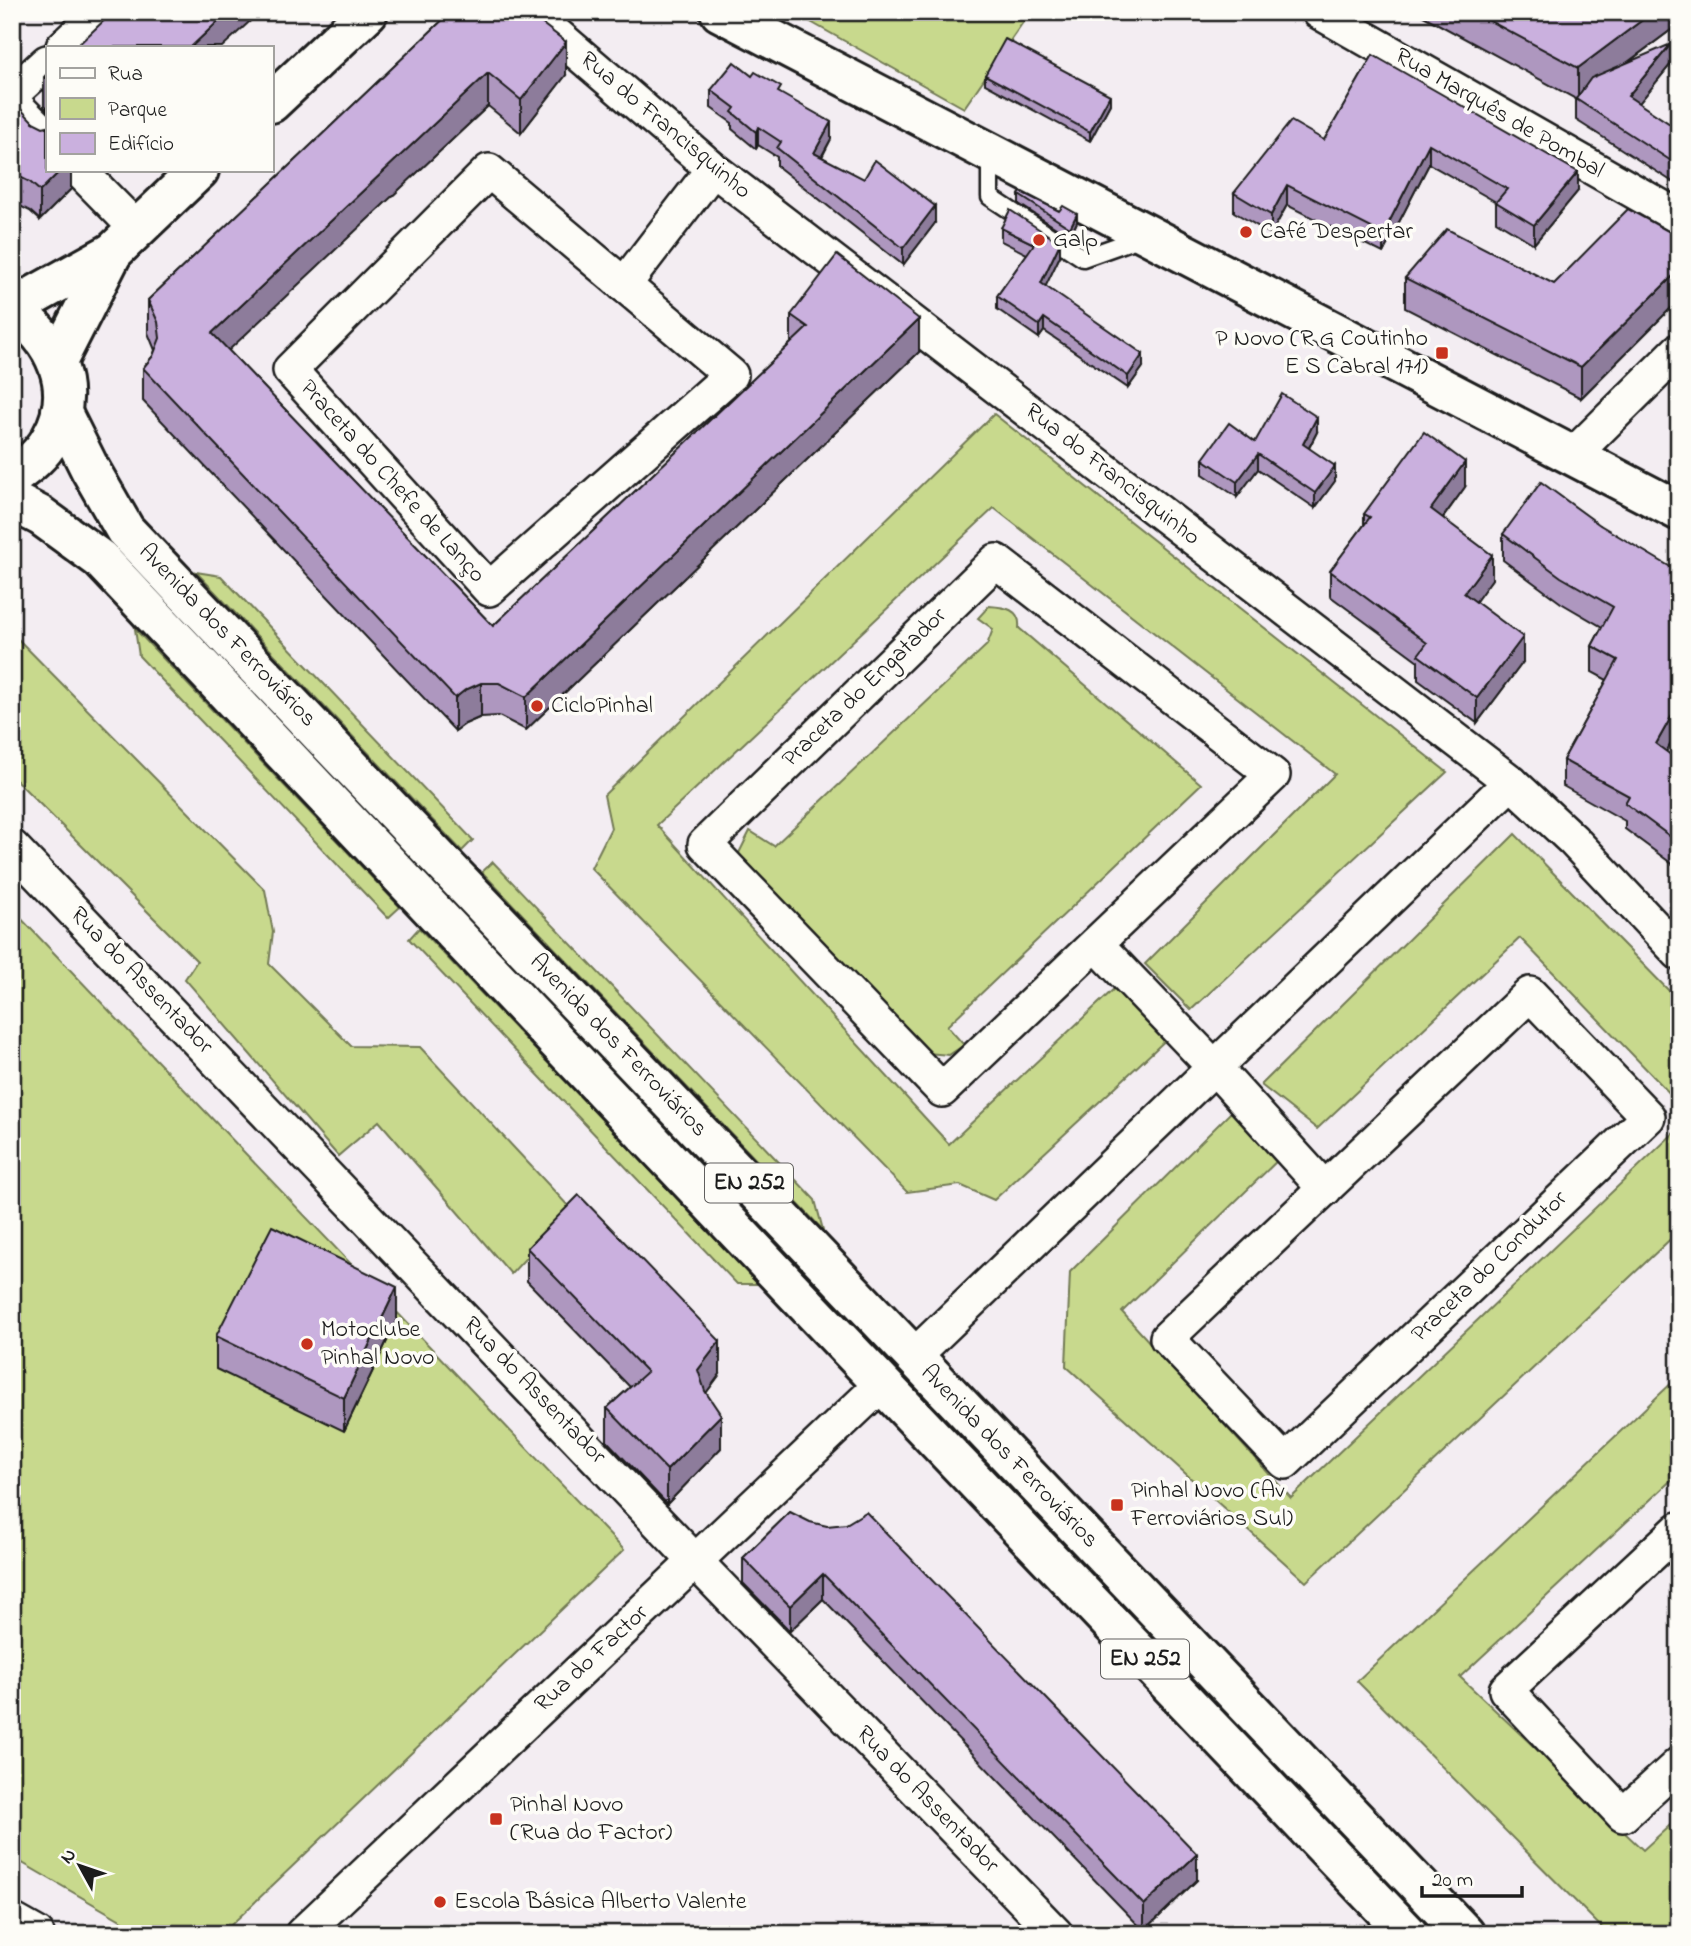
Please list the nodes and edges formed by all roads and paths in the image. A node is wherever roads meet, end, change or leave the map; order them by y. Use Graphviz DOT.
graph roads {
  1 [pos="100,12"];
  2 [pos="368,12"];
  3 [pos="530,12"];
  4 [pos="720,12"];
  5 [pos="1319,12"];
  6 [pos="63,46"];
  7 [pos="46,63"];
  8 [pos="12,94"];
  9 [pos="273,101"];
  10 [pos="12,102"];
  11 [pos="46,136"];
  12 [pos="990,153"];
  13 [pos="713,169"];
  14 [pos="80,172"];
  15 [pos="197,172"];
  16 [pos="1679,216"];
  17 [pos="1148,235"];
  18 [pos="124,240"];
  19 [pos="624,285"];
  20 [pos="12,309"];
  21 [pos="1679,350"];
  22 [pos="57,362"];
  23 [pos="61,411"];
  24 [pos="1572,456"];
  25 [pos="12,477"];
  26 [pos="12,501"];
  27 [pos="1679,511"];
  28 [pos="1511,782"];
  29 [pos="12,847"];
  30 [pos="1096,944"];
  31 [pos="1679,953"];
  32 [pos="1214,1068"];
  33 [pos="1325,1189"];
  34 [pos="914,1356"];
  35 [pos="882,1384"];
  36 [pos="1679,1529"];
  37 [pos="695,1560"];
  38 [pos="1679,1764"];
  39 [pos="12,1920"];
  40 [pos="37,1934"];
  41 [pos="302,1934"];
  42 [pos="1056,1934"];
  43 [pos="1408,1934"];
  44 [pos="1465,1934"];
  1 -- 6 [label="street"];
  2 -- 9 [label="main road"];
  3 -- 13 [label="street, Rua do Francisquinho"];
  4 -- 12 [label="main road"];
  5 -- 16 [label="street, Rua Marquês de Pombal"];
  7 -- 8 [label="street"];
  10 -- 11 [label="street"];
  12 -- 17 [label="main road"];
  12 -- 17 [label="lane"];
  13 -- 19 [label="street"];
  13 -- 28 [label="street, Rua do Francisquinho"];
  14 -- 18 [label="street"];
  15 -- 18 [label="main road"];
  17 -- 24 [label="main road"];
  18 -- 20 [label="main road"];
  18 -- 22 [label="main road"];
  19 -- 19 [label="street, Praceta do Chefe de Lanço"];
  20 -- 22 [label="main road, Avenida dos Ferroviários / EN 252"];
  21 -- 24 [label="street"];
  22 -- 23 [label="main road, Avenida dos Ferroviários / EN 252"];
  23 -- 25 [label="main road, Avenida dos Ferroviários / EN 252"];
  23 -- 34 [label="main road, Avenida dos Ferroviários / EN 252"];
  24 -- 27 [label="main road"];
  26 -- 35 [label="main road, Avenida dos Ferroviários / EN 252"];
  28 -- 31 [label="street, Rua do Francisquinho"];
  28 -- 32 [label="street"];
  29 -- 37 [label="street, Rua do Assentador"];
  30 -- 30 [label="street, Praceta do Engatador"];
  30 -- 32 [label="street"];
  32 -- 33 [label="street"];
  32 -- 34 [label="street"];
  33 -- 33 [label="street, Praceta do Condutor"];
  34 -- 44 [label="main road, Avenida dos Ferroviários / EN 252"];
  35 -- 37 [label="street, Rua do Factor"];
  35 -- 43 [label="main road, Avenida dos Ferroviários / EN 252"];
  36 -- 38 [label="street"];
  37 -- 41 [label="street, Rua do Factor"];
  37 -- 42 [label="street, Rua do Assentador"];
  39 -- 40 [label="street"];
}
